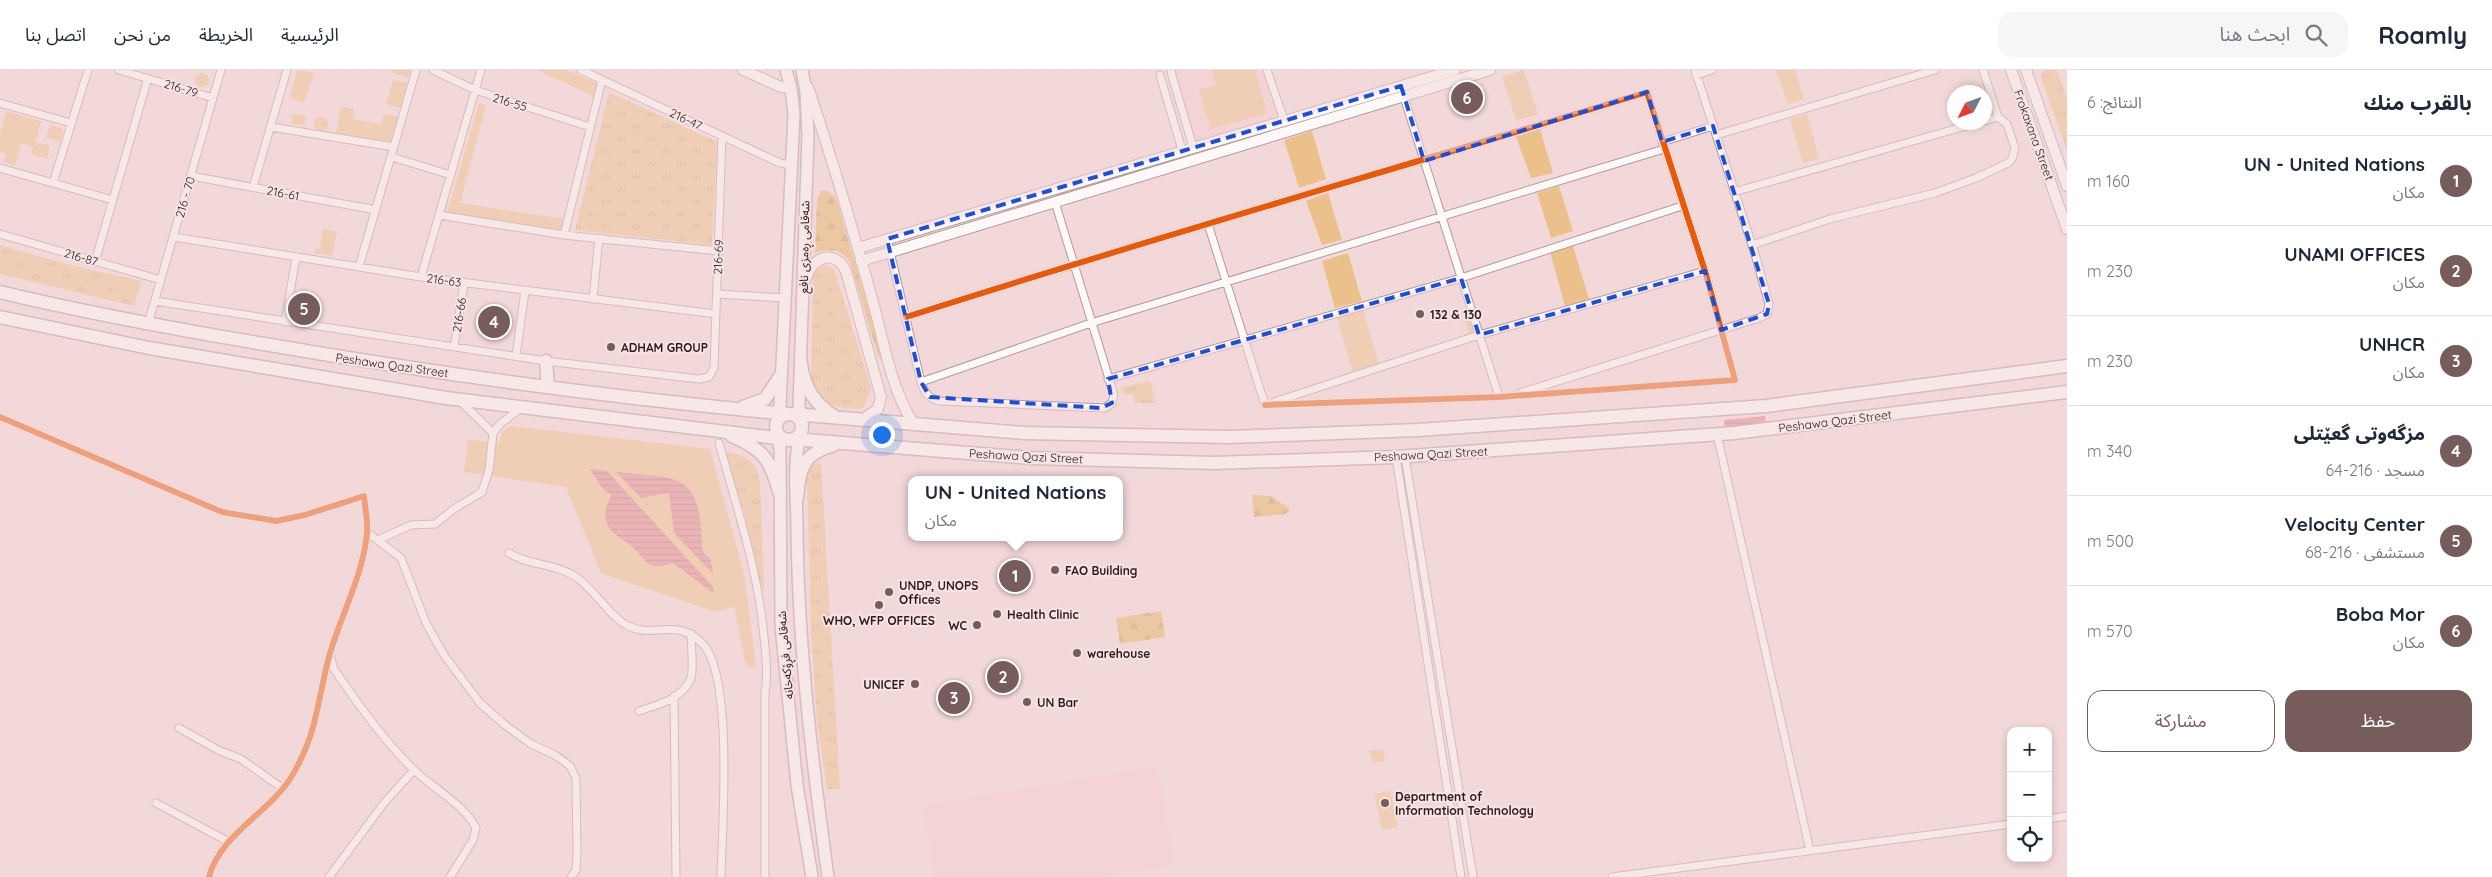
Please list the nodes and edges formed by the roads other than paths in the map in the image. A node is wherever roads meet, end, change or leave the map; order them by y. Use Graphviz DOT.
graph roads {
  1 [pos="88,70"];
  2 [pos="119,70"];
  3 [pos="222,70"];
  4 [pos="287,70"];
  5 [pos="416,70"];
  6 [pos="433,70"];
  7 [pos="481,70"];
  8 [pos="581,70"];
  9 [pos="743,70"];
  10 [pos="786,70"];
  11 [pos="802,70"];
  12 [pos="1267,70"];
  13 [pos="1455,70"];
  14 [pos="1490,70"];
  15 [pos="1712,70"];
  16 [pos="1935,70"];
  17 [pos="1983,70"];
  18 [pos="2011,70"];
  19 [pos="2026,70"];
  20 [pos="1171,72"];
  21 [pos="1696,72"];
  22 [pos="1160,75"];
  23 [pos="148,78"];
  24 [pos="602,80"];
  25 [pos="791,88"];
  26 [pos="475,90"];
  27 [pos="1402,91"];
  28 [pos="214,98"];
  29 [pos="0,103"];
  30 [pos="1998,117"];
  31 [pos="1992,119"];
  32 [pos="1284,120"];
  33 [pos="71,123"];
  34 [pos="1713,126"];
  35 [pos="271,127"];
  36 [pos="590,127"];
  37 [pos="1952,130"];
  38 [pos="1716,135"];
  39 [pos="722,136"];
  40 [pos="1227,137"];
  41 [pos="1663,146"];
  42 [pos="394,147"];
  43 [pos="1193,147"];
  44 [pos="1230,148"];
  45 [pos="1182,150"];
  46 [pos="392,157"];
  47 [pos="1161,157"];
  48 [pos="1424,161"];
  49 [pos="792,165"];
  50 [pos="0,168"];
  51 [pos="1164,168"];
  52 [pos="451,175"];
  53 [pos="191,176"];
  54 [pos="53,183"];
  55 [pos="2067,186"];
  56 [pos="253,187"];
  57 [pos="1734,192"];
  58 [pos="113,200"];
  59 [pos="1055,202"];
  60 [pos="1682,206"];
  61 [pos="376,210"];
  62 [pos="439,215"];
  63 [pos="1441,217"];
  64 [pos="1208,224"];
  65 [pos="2067,229"];
  66 [pos="0,234"];
  67 [pos="564,235"];
  68 [pos="174,237"];
  69 [pos="599,238"];
  70 [pos="887,239"];
  71 [pos="1752,245"];
  72 [pos="858,248"];
  73 [pos="718,251"];
  74 [pos="890,252"];
  75 [pos="296,257"];
  76 [pos="861,261"];
  77 [pos="95,262"];
  78 [pos="1072,264"];
  79 [pos="360,267"];
  80 [pos="1705,271"];
  81 [pos="421,277"];
  82 [pos="1461,278"];
  83 [pos="161,280"];
  84 [pos="1227,282"];
  85 [pos="464,283"];
  86 [pos="804,288"];
  87 [pos="525,291"];
  88 [pos="0,292"];
  89 [pos="717,294"];
  90 [pos="785,298"];
  91 [pos="593,299"];
  92 [pos="155,301"];
  93 [pos="716,314"];
  94 [pos="0,316"];
  95 [pos="906,317"];
  96 [pos="285,322"];
  97 [pos="1091,323"];
  98 [pos="148,324"];
  99 [pos="1721,330"];
  100 [pos="1479,335"];
  101 [pos="1245,341"];
  102 [pos="454,347"];
  103 [pos="516,356"];
  104 [pos="871,357"];
  105 [pos="2067,358"];
  106 [pos="546,361"];
  107 [pos="801,364"];
  108 [pos="2067,366"];
  109 [pos="892,369"];
  110 [pos="2051,369"];
  111 [pos="1108,379"];
  112 [pos="781,380"];
  113 [pos="921,382"];
  114 [pos="800,385"];
  115 [pos="548,387"];
  116 [pos="2067,392"];
  117 [pos="1509,396"];
  118 [pos="2049,396"];
  119 [pos="1499,397"];
  120 [pos="458,399"];
  121 [pos="2067,402"];
  122 [pos="1264,405"];
  123 [pos="523,407"];
  124 [pos="732,408"];
  125 [pos="0,417"];
  126 [pos="837,418"];
  127 [pos="862,420"];
  128 [pos="914,424"];
  129 [pos="789,427"];
  130 [pos="718,430"];
  131 [pos="493,433"];
  132 [pos="1718,434"];
  133 [pos="843,443"];
  134 [pos="719,444"];
  135 [pos="1400,457"];
  136 [pos="780,494"];
  137 [pos="797,498"];
  138 [pos="367,532"];
  139 [pos="380,539"];
  140 [pos="509,553"];
  141 [pos="691,634"];
  142 [pos="330,655"];
  143 [pos="674,696"];
  144 [pos="639,711"];
  145 [pos="179,728"];
  146 [pos="414,770"];
  147 [pos="282,788"];
  148 [pos="156,803"];
  149 [pos="2067,816"];
  150 [pos="2052,818"];
  151 [pos="2007,825"];
  152 [pos="229,842"];
  153 [pos="1810,850"];
  154 [pos="209,877"];
  155 [pos="329,877"];
  156 [pos="450,877"];
  157 [pos="571,877"];
  158 [pos="676,877"];
  159 [pos="721,877"];
  160 [pos="765,877"];
  161 [pos="812,877"];
  162 [pos="828,877"];
  163 [pos="1461,877"];
  164 [pos="1473,877"];
  165 [pos="1612,877"];
  1 -- 33 [label="street"];
  2 -- 23 [label="street, 216-79"];
  3 -- 28 [label="street, 216 - 70"];
  4 -- 35 [label="street"];
  5 -- 42 [label="street"];
  6 -- 26 [label="street, 216-55"];
  7 -- 26 [label="street"];
  8 -- 24 [label="street, 216-47"];
  9 -- 25 [label="street"];
  10 -- 25 [label="main road, شەقامی ڕەمزی نافع"];
  11 -- 72 [label="street"];
  11 -- 86 [label="main road, شەقامی ڕەمزی نافع"];
  12 -- 32 [label="street"];
  13 -- 27 [label="street"];
  14 -- 27 [label="street"];
  15 -- 21 [label="street"];
  16 -- 38 [label="street"];
  17 -- 30 [label="street"];
  18 -- 65 [label="street, Frokaxana Street"];
  19 -- 55 [label="street, Frokaxana Street"];
  20 -- 43 [label="street"];
  21 -- 34 [label="street"];
  22 -- 45 [label="street"];
  23 -- 28 [label="street, 216-79"];
  23 -- 58 [label="street"];
  24 -- 36 [label="street"];
  24 -- 39 [label="street, 216-47"];
  25 -- 49 [label="main road, شەقامی ڕەمزی نافع"];
  26 -- 36 [label="street, 216-55"];
  26 -- 52 [label="street"];
  27 -- 32 [label="street"];
  27 -- 44 [label="street"];
  27 -- 48 [label="street"];
  28 -- 53 [label="street, 216 - 70"];
  29 -- 33 [label="street"];
  30 -- 31 [label="street"];
  30 -- 71 [label="street"];
  32 -- 40 [label="street"];
  33 -- 54 [label="street"];
  34 -- 38 [label="street"];
  34 -- 41 [label="street"];
  35 -- 42 [label="street"];
  35 -- 56 [label="street"];
  36 -- 67 [label="street"];
  37 -- 57 [label="street"];
  38 -- 57 [label="street"];
  39 -- 49 [label="street, 216-47"];
  39 -- 73 [label="street, 216-69"];
  40 -- 43 [label="street"];
  40 -- 44 [label="street"];
  41 -- 48 [label="street"];
  41 -- 60 [label="street"];
  41 -- 63 [label="street"];
  42 -- 46 [label="street"];
  43 -- 45 [label="street"];
  44 -- 51 [label="street"];
  45 -- 47 [label="street"];
  46 -- 52 [label="street"];
  46 -- 61 [label="street"];
  47 -- 51 [label="street"];
  47 -- 70 [label="street"];
  48 -- 63 [label="street"];
  48 -- 64 [label="street"];
  49 -- 90 [label="main road, شەقامی ڕەمزی نافع"];
  50 -- 54 [label="street"];
  51 -- 59 [label="street"];
  52 -- 62 [label="street"];
  53 -- 56 [label="street, 216-61"];
  53 -- 68 [label="street, 216 - 70"];
  54 -- 58 [label="street"];
  56 -- 61 [label="street, 216-61"];
  57 -- 71 [label="street"];
  58 -- 77 [label="street"];
  59 -- 74 [label="street"];
  59 -- 78 [label="street"];
  60 -- 80 [label="street"];
  60 -- 82 [label="street"];
  61 -- 79 [label="street"];
  62 -- 67 [label="street"];
  62 -- 81 [label="street"];
  63 -- 82 [label="street"];
  63 -- 84 [label="street"];
  64 -- 78 [label="street"];
  64 -- 84 [label="street"];
  66 -- 77 [label="street, 216-87"];
  67 -- 69 [label="street"];
  68 -- 75 [label="street, 216-63"];
  68 -- 83 [label="street, 216 - 70"];
  69 -- 73 [label="street"];
  69 -- 91 [label="street"];
  70 -- 72 [label="street"];
  70 -- 74 [label="street"];
  71 -- 99 [label="street"];
  72 -- 76 [label="street"];
  73 -- 89 [label="street, 216-69"];
  74 -- 76 [label="street"];
  74 -- 95 [label="street"];
  75 -- 79 [label="street, 216-63"];
  75 -- 96 [label="street"];
  76 -- 109 [label="street"];
  77 -- 83 [label="street, 216-87"];
  78 -- 95 [label="street"];
  78 -- 97 [label="street"];
  79 -- 81 [label="street, 216-63"];
  80 -- 99 [label="street"];
  80 -- 100 [label="street"];
  81 -- 85 [label="street, 216-63"];
  82 -- 100 [label="street"];
  82 -- 101 [label="street"];
  83 -- 92 [label="street, 216 - 70"];
  84 -- 97 [label="street"];
  84 -- 101 [label="street"];
  85 -- 87 [label="street, 216-63"];
  85 -- 102 [label="street, 216-66"];
  86 -- 104 [label="street"];
  86 -- 107 [label="main road, شەقامی ڕەمزی نافع"];
  87 -- 91 [label="street, 216-63"];
  87 -- 103 [label="street"];
  88 -- 98 [label="highway, Peshawa Qazi Street"];
  89 -- 90 [label="street"];
  89 -- 93 [label="street, 216-69"];
  90 -- 112 [label="main road, شەقامی ڕەمزی نافع"];
  91 -- 93 [label="street, 216-63"];
  92 -- 96 [label="street"];
  92 -- 98 [label="street, 216 - 70"];
  93 -- 106 [label="street, 216-69"];
  94 -- 120 [label="highway, Peshawa Qazi Street"];
  95 -- 113 [label="street"];
  96 -- 102 [label="street"];
  97 -- 111 [label="street"];
  97 -- 113 [label="street"];
  98 -- 115 [label="highway, Peshawa Qazi Street"];
  99 -- 117 [label="street"];
  99 -- 117 [label="street"];
  100 -- 119 [label="street"];
  100 -- 122 [label="street"];
  101 -- 111 [label="street"];
  101 -- 122 [label="street"];
  102 -- 103 [label="street"];
  103 -- 106 [label="street"];
  104 -- 109 [label="street"];
  104 -- 127 [label="street"];
  105 -- 110 [label="highway"];
  106 -- 115 [label="highway"];
  107 -- 114 [label="main road, شەقامی ڕەمزی نافع"];
  107 -- 126 [label="highway"];
  108 -- 110 [label="highway, Peshawa Qazi Street"];
  109 -- 128 [label="street"];
  110 -- 128 [label="highway, Peshawa Qazi Street"];
  111 -- 113 [label="street"];
  112 -- 114 [label="main road"];
  112 -- 124 [label="highway"];
  112 -- 129 [label="main road, شەقامی ڕەمزی نافع"];
  114 -- 129 [label="main road, شەقامی ڕەمزی نافع"];
  115 -- 124 [label="highway, Peshawa Qazi Street"];
  116 -- 118 [label="highway, Peshawa Qazi Street"];
  117 -- 119 [label="street"];
  118 -- 121 [label="highway"];
  118 -- 132 [label="highway, Peshawa Qazi Street"];
  119 -- 122 [label="street"];
  120 -- 123 [label="highway, Peshawa Qazi Street"];
  120 -- 131 [label="street"];
  123 -- 130 [label="highway, Peshawa Qazi Street"];
  123 -- 131 [label="street"];
  124 -- 129 [label="highway, Peshawa Qazi Street"];
  125 -- 138 [label="street"];
  126 -- 127 [label="highway, Peshawa Qazi Street"];
  126 -- 129 [label="highway, Peshawa Qazi Street"];
  127 -- 128 [label="highway, Peshawa Qazi Street"];
  129 -- 130 [label="highway, Peshawa Qazi Street"];
  129 -- 133 [label="highway, Peshawa Qazi Street"];
  129 -- 136 [label="main road, شەقامی فڕۆکەخانە"];
  129 -- 137 [label="main road, شەقامی فڕۆکەخانە"];
  130 -- 136 [label="highway"];
  131 -- 139 [label="street"];
  132 -- 135 [label="highway, Peshawa Qazi Street"];
  132 -- 153 [label="street"];
  133 -- 135 [label="highway, Peshawa Qazi Street"];
  133 -- 137 [label="highway"];
  134 -- 160 [label="street"];
  135 -- 163 [label="street"];
  135 -- 164 [label="street"];
  136 -- 161 [label="main road, شەقامی فڕۆکەخانە"];
  137 -- 162 [label="main road, شەقامی فڕۆکەخانە"];
  138 -- 139 [label="street"];
  138 -- 142 [label="street"];
  139 -- 157 [label="street"];
  140 -- 141 [label="street"];
  141 -- 143 [label="street"];
  141 -- 159 [label="street"];
  142 -- 146 [label="street"];
  142 -- 147 [label="street"];
  143 -- 144 [label="street"];
  143 -- 158 [label="street"];
  145 -- 147 [label="street"];
  146 -- 155 [label="street"];
  146 -- 156 [label="street"];
  147 -- 152 [label="street"];
  148 -- 152 [label="street"];
  149 -- 150 [label="street"];
  151 -- 153 [label="street"];
  152 -- 154 [label="street"];
  153 -- 165 [label="street"];
}
